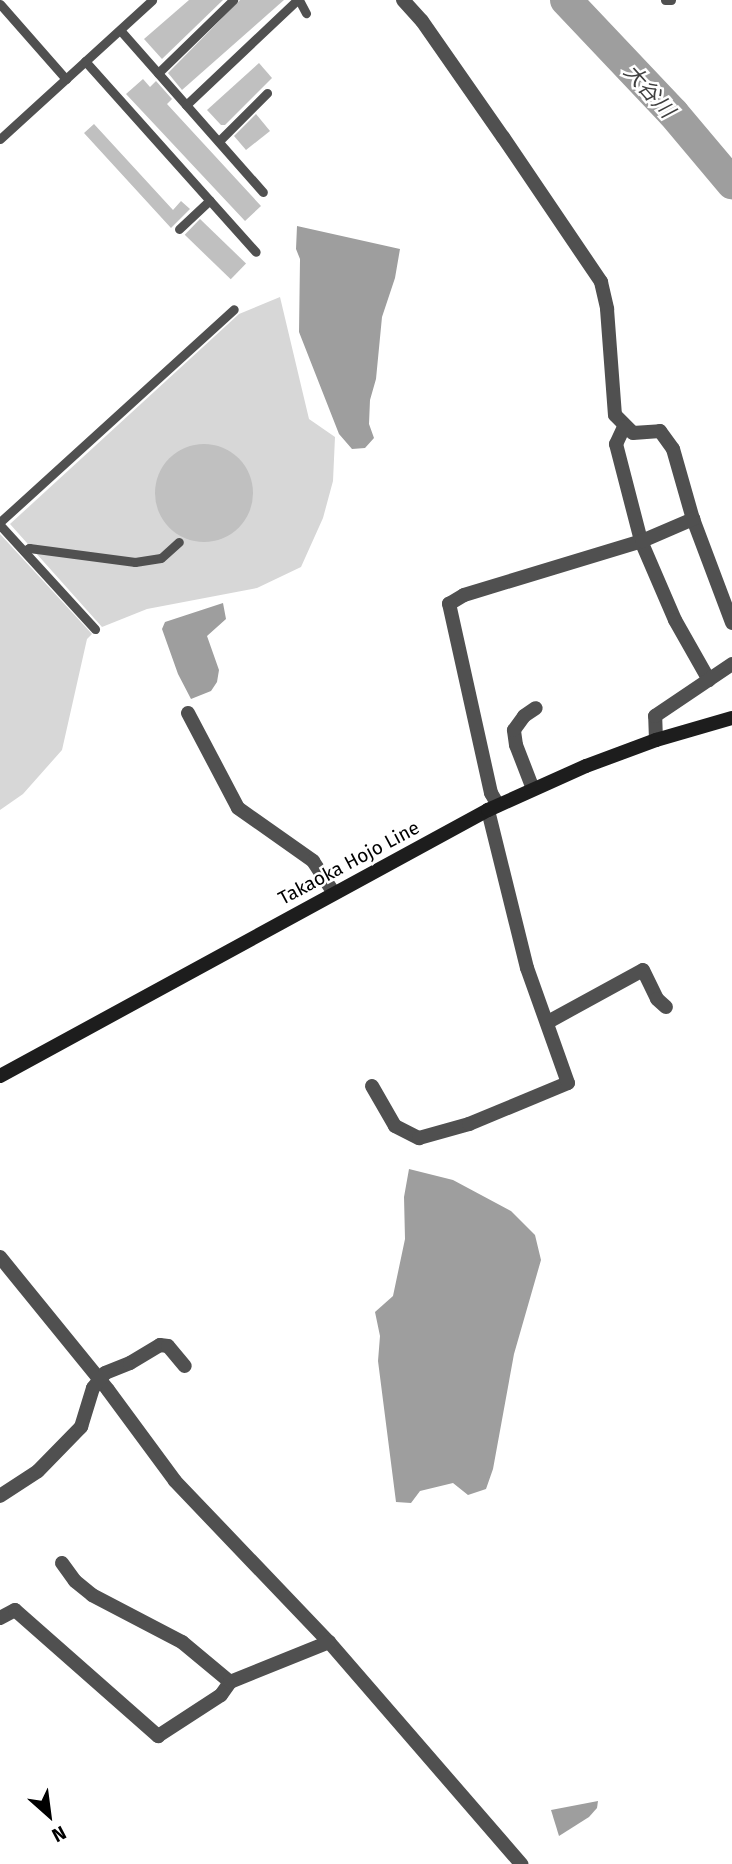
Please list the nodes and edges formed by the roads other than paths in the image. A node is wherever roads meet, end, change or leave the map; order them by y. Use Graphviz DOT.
graph roads {
  1 [pos="152,0"];
  2 [pos="233,0"];
  3 [pos="298,0"];
  4 [pos="403,0"];
  5 [pos="664,0"];
  6 [pos="671,0"];
  7 [pos="0,4"];
  8 [pos="306,13"];
  9 [pos="120,30"];
  10 [pos="85,61"];
  11 [pos="158,73"];
  12 [pos="66,79"];
  13 [pos="267,93"];
  14 [pos="186,105"];
  15 [pos="0,139"];
  16 [pos="219,141"];
  17 [pos="263,191"];
  18 [pos="210,200"];
  19 [pos="179,229"];
  20 [pos="257,252"];
  21 [pos="234,309"];
  22 [pos="624,427"];
  23 [pos="693,519"];
  24 [pos="0,524"];
  25 [pos="641,541"];
  26 [pos="179,542"];
  27 [pos="24,551"];
  28 [pos="732,623"];
  29 [pos="94,629"];
  30 [pos="732,664"];
  31 [pos="709,680"];
  32 [pos="536,708"];
  33 [pos="188,713"];
  34 [pos="732,718"];
  35 [pos="656,740"];
  36 [pos="533,789"];
  37 [pos="493,808"];
  38 [pos="333,892"];
  39 [pos="666,1007"];
  40 [pos="548,1022"];
  41 [pos="0,1076"];
  42 [pos="372,1086"];
  43 [pos="0,1257"];
  44 [pos="185,1366"];
  45 [pos="99,1380"];
  46 [pos="0,1496"];
  47 [pos="62,1563"];
  48 [pos="0,1619"];
  49 [pos="329,1642"];
  50 [pos="230,1682"];
  51 [pos="521,1864"];
  1 -- 9 [label="lane"];
  2 -- 11 [label="lane"];
  3 -- 8 [label="lane"];
  3 -- 14 [label="lane"];
  4 -- 22 [label="street"];
  5 -- 6 [label="lane"];
  7 -- 12 [label="lane"];
  9 -- 10 [label="lane"];
  9 -- 11 [label="lane"];
  10 -- 12 [label="lane"];
  10 -- 18 [label="lane"];
  11 -- 14 [label="lane"];
  12 -- 15 [label="lane"];
  13 -- 16 [label="lane"];
  14 -- 16 [label="lane"];
  16 -- 17 [label="lane"];
  18 -- 19 [label="lane"];
  18 -- 20 [label="lane"];
  21 -- 24 [label="lane"];
  22 -- 23 [label="street"];
  22 -- 25 [label="street"];
  23 -- 25 [label="street"];
  23 -- 28 [label="street"];
  24 -- 27 [label="lane"];
  25 -- 31 [label="street"];
  25 -- 37 [label="street"];
  26 -- 27 [label="lane"];
  27 -- 29 [label="lane"];
  30 -- 31 [label="street"];
  31 -- 35 [label="street"];
  32 -- 36 [label="street"];
  33 -- 38 [label="street"];
  34 -- 35 [label="main road, Takaoka Hojo Line"];
  35 -- 36 [label="main road, Takaoka Hojo Line"];
  36 -- 37 [label="main road, Takaoka Hojo Line"];
  37 -- 38 [label="main road, Takaoka Hojo Line"];
  37 -- 40 [label="street"];
  38 -- 41 [label="main road, Takaoka Hojo Line"];
  39 -- 40 [label="street"];
  40 -- 42 [label="street"];
  43 -- 45 [label="street"];
  44 -- 45 [label="street"];
  45 -- 46 [label="street"];
  45 -- 49 [label="street"];
  47 -- 50 [label="street"];
  48 -- 50 [label="street"];
  49 -- 50 [label="street"];
  49 -- 51 [label="street"];
}
